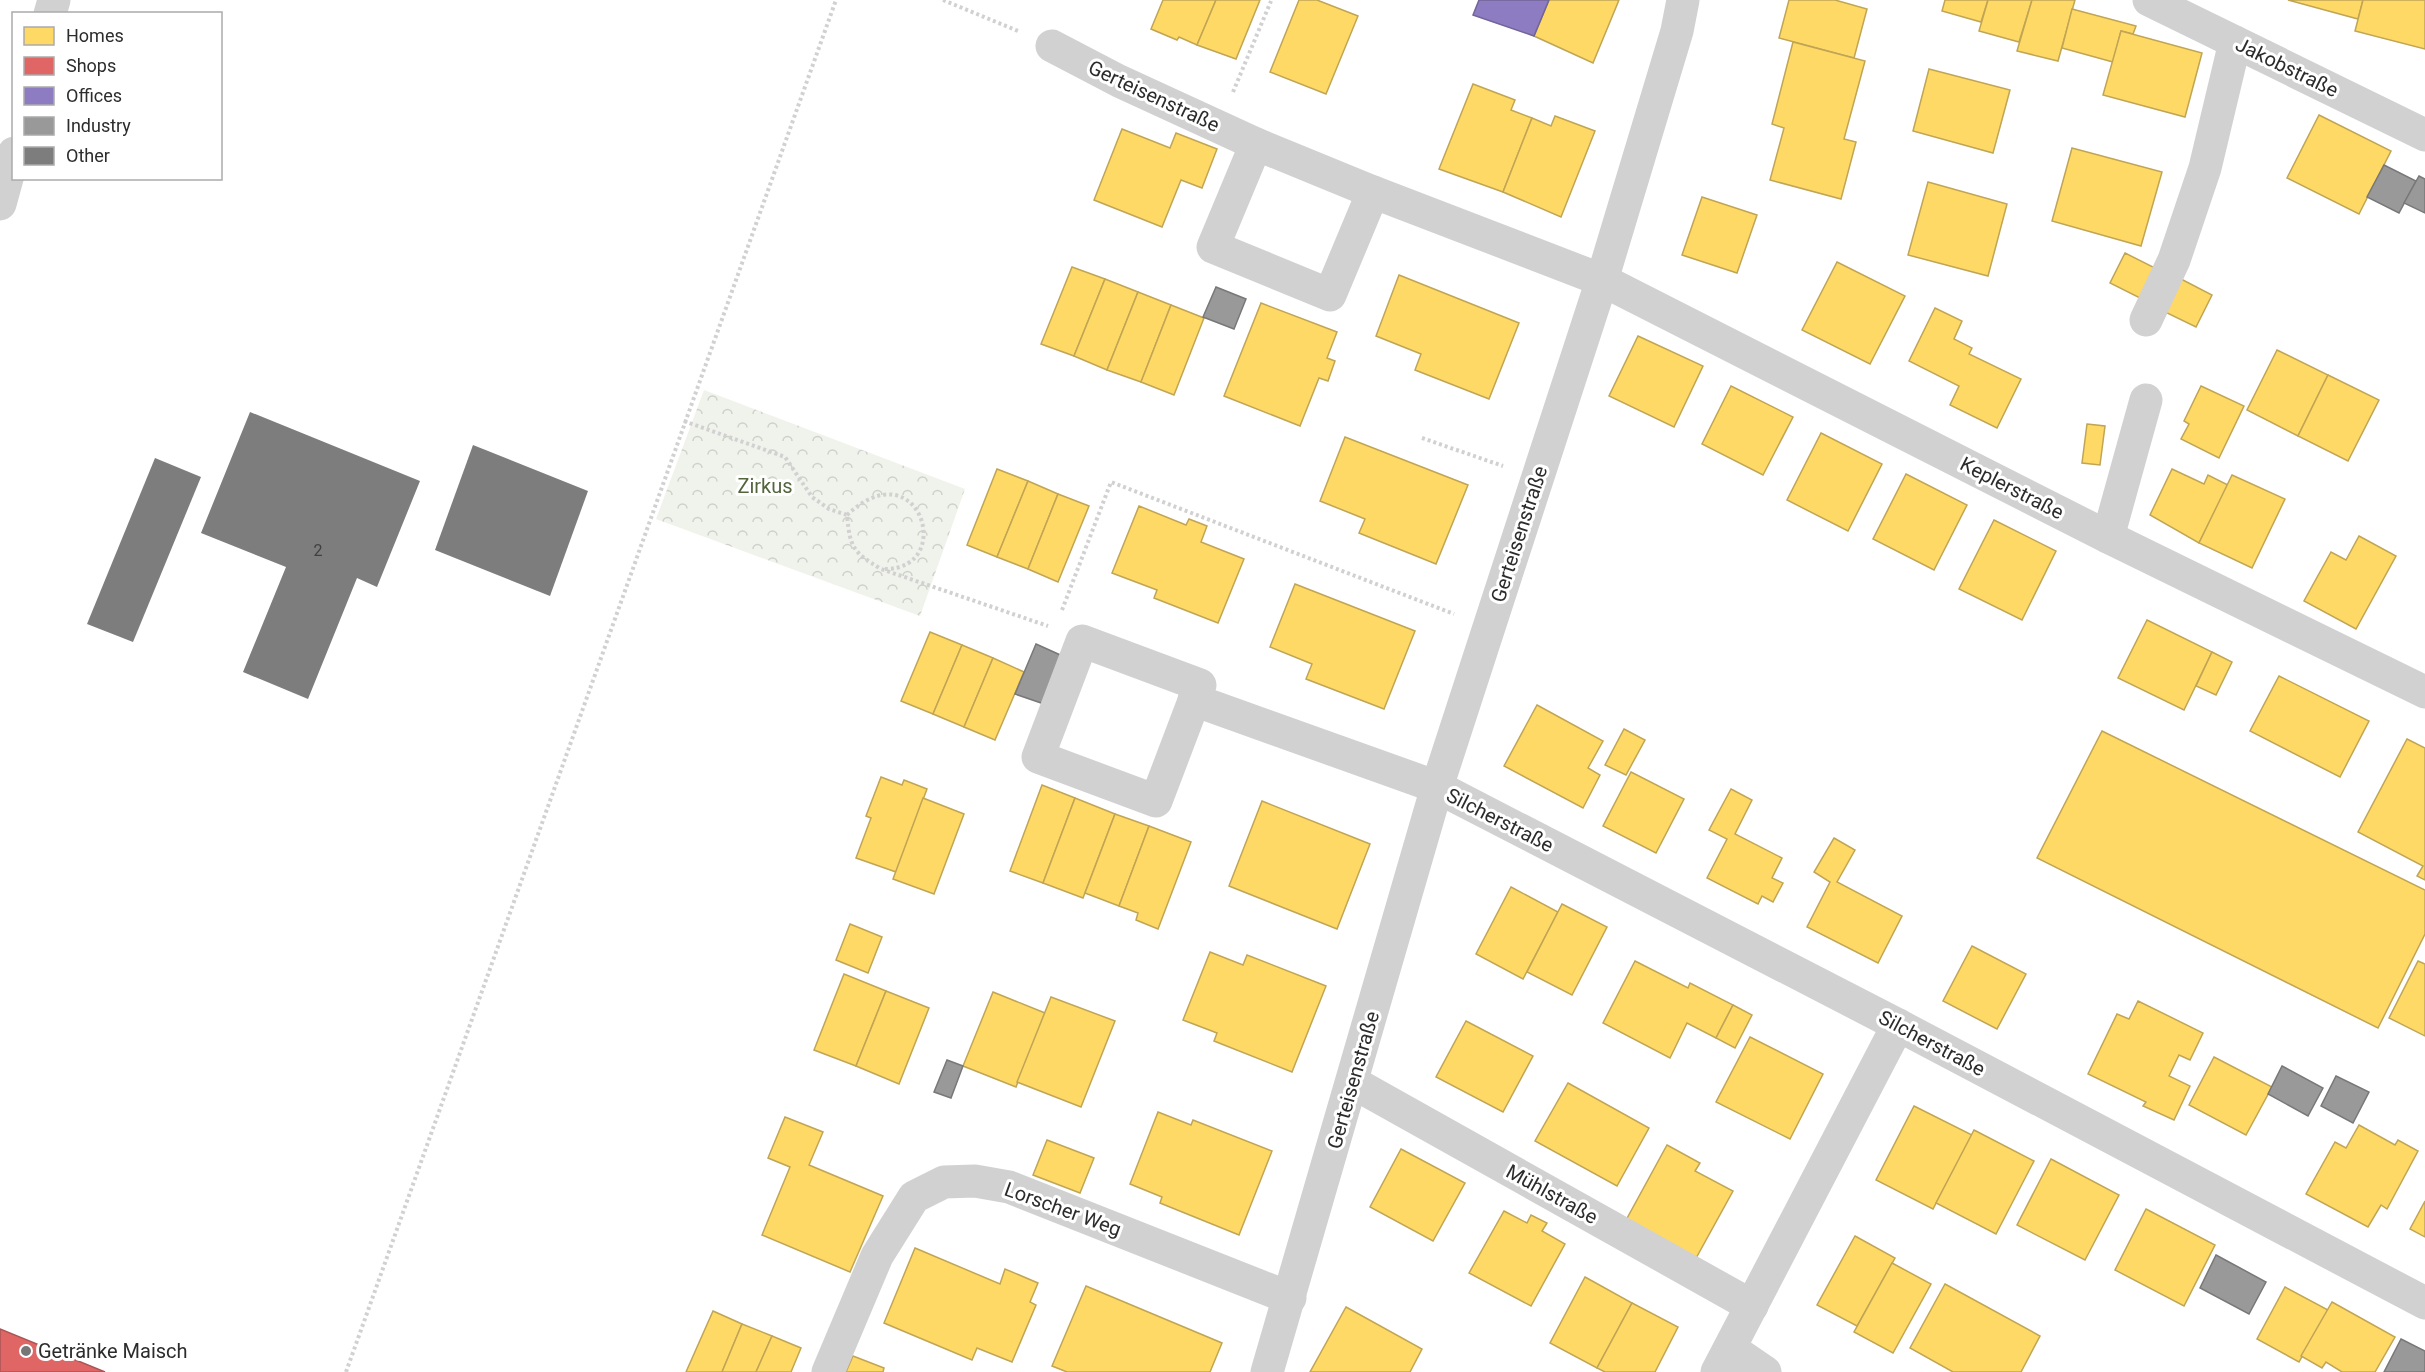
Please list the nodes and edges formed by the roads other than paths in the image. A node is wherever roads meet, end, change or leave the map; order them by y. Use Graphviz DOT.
graph roads {
  1 [pos="1683,0"];
  2 [pos="2149,0"];
  3 [pos="2235,42"];
  4 [pos="1052,46"];
  5 [pos="2425,135"];
  6 [pos="1256,144"];
  7 [pos="12,160"];
  8 [pos="1373,192"];
  9 [pos="0,204"];
  10 [pos="1602,280"];
  11 [pos="2146,320"];
  12 [pos="2146,400"];
  13 [pos="2108,537"];
  14 [pos="2425,692"];
  15 [pos="1194,700"];
  16 [pos="1437,788"];
  17 [pos="1898,1025"];
  18 [pos="1352,1082"];
  19 [pos="1290,1298"];
  20 [pos="2425,1303"];
  21 [pos="1752,1306"];
  22 [pos="1723,1360"];
  23 [pos="828,1372"];
  24 [pos="1267,1372"];
  25 [pos="1765,1372"];
  1 -- 10 [label="street, Gerteisenstraße"];
  2 -- 3 [label="street, Jakobstraße"];
  3 -- 5 [label="street, Jakobstraße"];
  3 -- 11 [label="street"];
  4 -- 6 [label="street, Gerteisenstraße"];
  6 -- 8 [label="street, Gerteisenstraße"];
  6 -- 8 [label="street"];
  7 -- 9 [label="street"];
  8 -- 10 [label="street, Gerteisenstraße"];
  10 -- 13 [label="street, Keplerstraße"];
  10 -- 16 [label="street, Gerteisenstraße"];
  12 -- 13 [label="street"];
  13 -- 14 [label="street, Keplerstraße"];
  15 -- 15 [label="street"];
  15 -- 16 [label="street"];
  16 -- 17 [label="street, Silcherstraße"];
  16 -- 18 [label="street, Gerteisenstraße"];
  17 -- 20 [label="street, Silcherstraße"];
  17 -- 21 [label="street"];
  18 -- 19 [label="street, Gerteisenstraße"];
  18 -- 21 [label="street, Mühlstraße"];
  19 -- 23 [label="street, Lorscher Weg"];
  19 -- 24 [label="street, Gerteisenstraße"];
  21 -- 22 [label="street"];
  22 -- 25 [label="street"];
}
